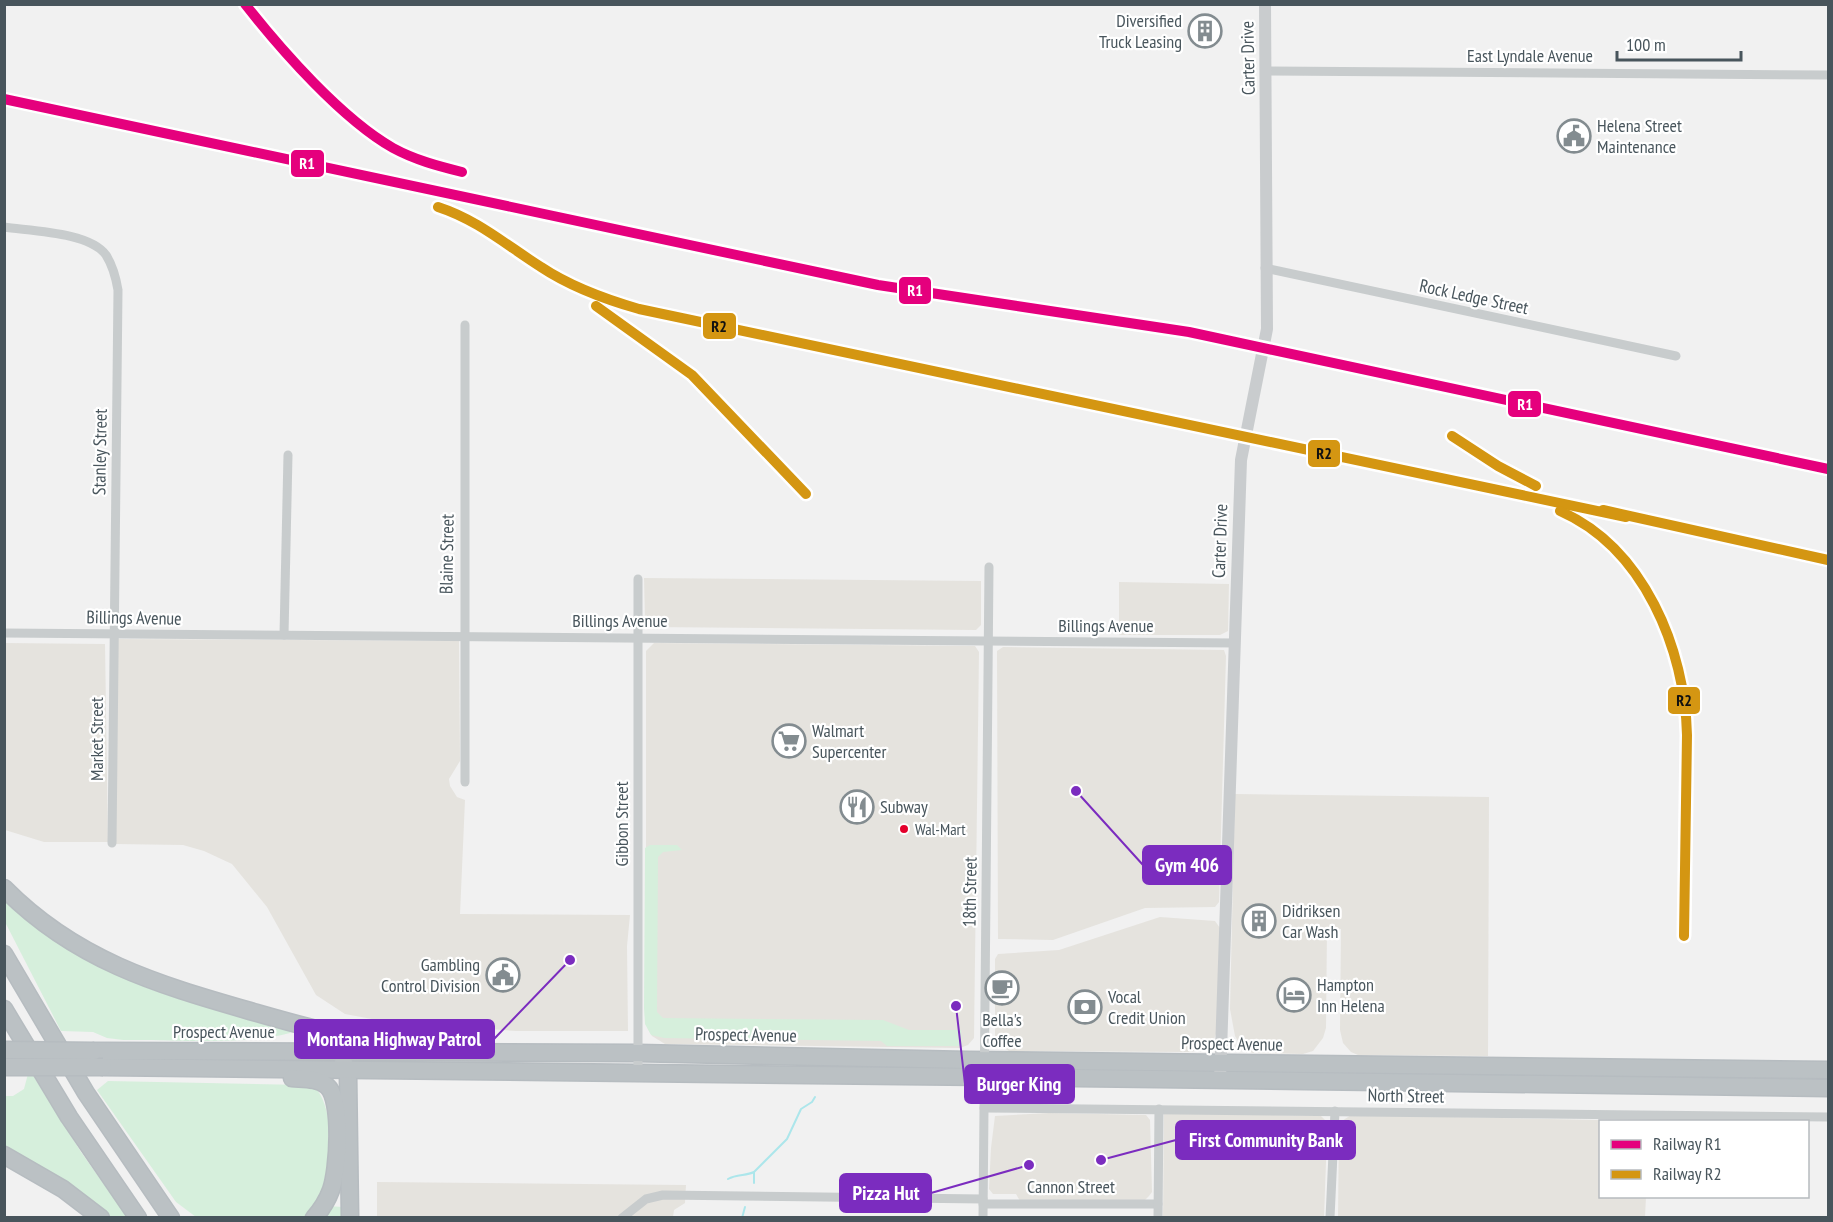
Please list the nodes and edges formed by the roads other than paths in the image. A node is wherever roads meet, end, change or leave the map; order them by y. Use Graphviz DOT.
graph roads {
  1 [pos="1264,4"];
  2 [pos="1266,71"];
  3 [pos="1828,75"];
  4 [pos="4,227"];
  5 [pos="1266,268"];
  6 [pos="465,325"];
  7 [pos="1676,356"];
  8 [pos="288,455"];
  9 [pos="989,567"];
  10 [pos="638,579"];
  11 [pos="4,633"];
  12 [pos="114,634"];
  13 [pos="284,636"];
  14 [pos="463,637"];
  15 [pos="638,638"];
  16 [pos="989,641"];
  17 [pos="1234,643"];
  18 [pos="465,783"];
  19 [pos="112,843"];
  20 [pos="4,888"];
  21 [pos="4,954"];
  22 [pos="4,1009"];
  23 [pos="4,1050"];
  24 [pos="323,1052"];
  25 [pos="520,1053"];
  26 [pos="638,1053"];
  27 [pos="1221,1064"];
  28 [pos="4,1067"];
  29 [pos="145,1067"];
  30 [pos="348,1068"];
  31 [pos="985,1068"];
  32 [pos="638,1070"];
  33 [pos="1828,1070"];
  34 [pos="1220,1081"];
  35 [pos="1828,1088"];
  36 [pos="984,1108"];
  37 [pos="1159,1109"];
  38 [pos="1335,1111"];
  39 [pos="1828,1117"];
  40 [pos="102,1119"];
  41 [pos="4,1155"];
  42 [pos="983,1201"];
  43 [pos="1158,1204"];
  44 [pos="101,1218"];
  45 [pos="138,1218"];
  46 [pos="171,1218"];
  47 [pos="186,1218"];
  48 [pos="314,1218"];
  49 [pos="350,1218"];
  50 [pos="622,1218"];
  51 [pos="983,1218"];
  52 [pos="1158,1218"];
  53 [pos="1330,1218"];
  1 -- 2 [label="street, Carter Drive"];
  2 -- 3 [label="street, East Lyndale Avenue"];
  2 -- 5 [label="street, Carter Drive"];
  4 -- 12 [label="street, Stanley Street"];
  5 -- 7 [label="street, Rock Ledge Street"];
  5 -- 17 [label="street, Carter Drive"];
  6 -- 14 [label="street, Blaine Street"];
  8 -- 13 [label="street"];
  9 -- 16 [label="street, 18th Street"];
  10 -- 15 [label="street, Gibbon Street"];
  11 -- 12 [label="street, Billings Avenue"];
  12 -- 13 [label="street, Billings Avenue"];
  12 -- 19 [label="street, Market Street"];
  13 -- 14 [label="street, Billings Avenue"];
  14 -- 15 [label="street, Billings Avenue"];
  14 -- 18 [label="street, Blaine Street"];
  15 -- 16 [label="street, Billings Avenue"];
  15 -- 26 [label="street, Gibbon Street"];
  16 -- 17 [label="street, Billings Avenue"];
  16 -- 31 [label="street, 18th Street"];
  17 -- 27 [label="street, Carter Drive"];
  20 -- 25 [label="highway"];
  21 -- 40 [label="highway"];
  22 -- 45 [label="highway"];
  23 -- 24 [label="highway, Prospect Avenue, bridge"];
  24 -- 25 [label="highway, Prospect Avenue"];
  24 -- 30 [label="highway"];
  25 -- 26 [label="highway, Prospect Avenue"];
  26 -- 31 [label="highway, Prospect Avenue"];
  26 -- 32 [label="street, Gibbon Street"];
  27 -- 31 [label="highway, Prospect Avenue"];
  27 -- 33 [label="highway, Prospect Avenue"];
  27 -- 34 [label="street, Carter Drive"];
  28 -- 29 [label="highway, Prospect Avenue, bridge"];
  29 -- 30 [label="highway, Prospect Avenue"];
  29 -- 48 [label="highway"];
  30 -- 32 [label="highway, Prospect Avenue"];
  30 -- 49 [label="highway"];
  31 -- 32 [label="highway, Prospect Avenue"];
  31 -- 34 [label="highway, Prospect Avenue"];
  31 -- 36 [label="street, 18th Street"];
  34 -- 35 [label="highway, Prospect Avenue"];
  36 -- 37 [label="street, North Street"];
  36 -- 42 [label="street, 18th Street"];
  37 -- 38 [label="street, North Street"];
  37 -- 43 [label="street"];
  38 -- 39 [label="street, North Street"];
  38 -- 53 [label="street"];
  40 -- 46 [label="highway"];
  40 -- 47 [label="highway"];
  41 -- 44 [label="highway"];
  42 -- 43 [label="street, Cannon Street"];
  42 -- 50 [label="street, Cannon Street"];
  42 -- 51 [label="street, 18th Street"];
  43 -- 52 [label="street"];
}
